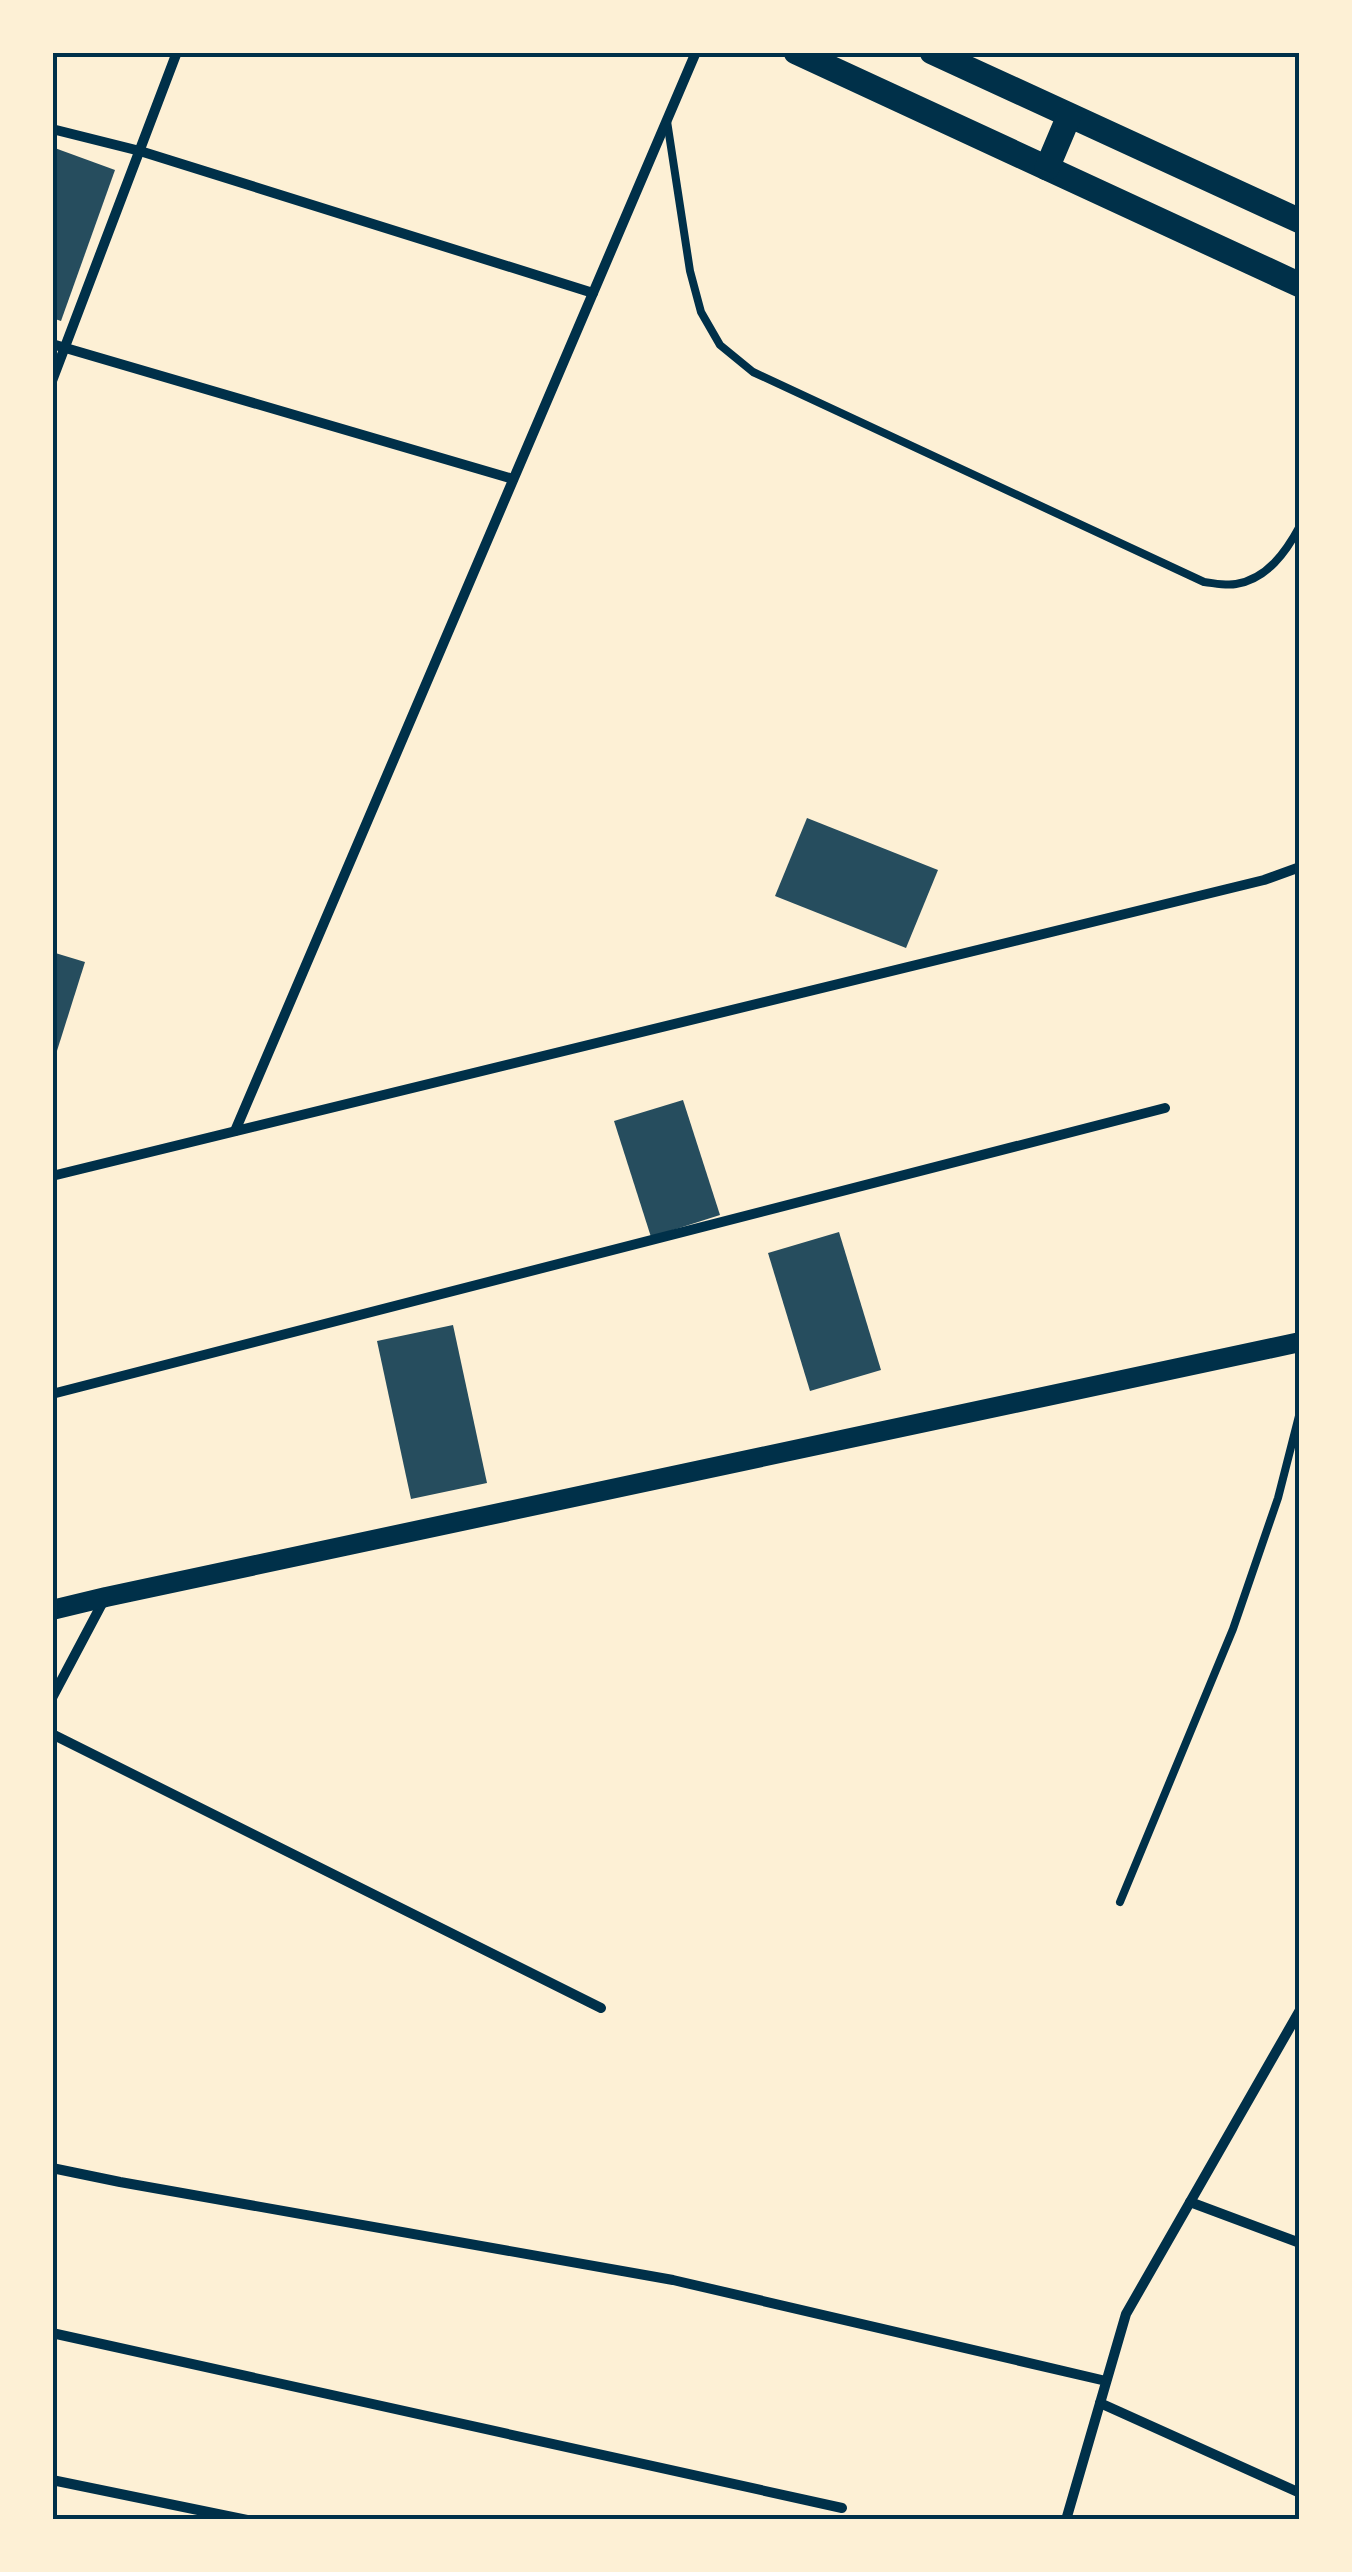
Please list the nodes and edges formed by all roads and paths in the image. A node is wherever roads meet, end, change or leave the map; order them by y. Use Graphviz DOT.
graph roads {
  1 [pos="177,52"];
  2 [pos="696,52"];
  3 [pos="796,52"];
  4 [pos="932,52"];
  5 [pos="1069,116"];
  6 [pos="667,120"];
  7 [pos="52,129"];
  8 [pos="140,151"];
  9 [pos="1046,168"];
  10 [pos="1300,221"];
  11 [pos="1300,285"];
  12 [pos="593,293"];
  13 [pos="52,344"];
  14 [pos="65,347"];
  15 [pos="52,381"];
  16 [pos="513,479"];
  17 [pos="1300,526"];
  18 [pos="1300,867"];
  19 [pos="1165,1108"];
  20 [pos="235,1131"];
  21 [pos="52,1176"];
  22 [pos="1300,1342"];
  23 [pos="52,1394"];
  24 [pos="1300,1412"];
  25 [pos="106,1597"];
  26 [pos="52,1610"];
  27 [pos="52,1698"];
  28 [pos="52,1734"];
  29 [pos="1120,1902"];
  30 [pos="601,2008"];
  31 [pos="1300,2010"];
  32 [pos="52,2168"];
  33 [pos="1190,2202"];
  34 [pos="1300,2243"];
  35 [pos="52,2333"];
  36 [pos="1106,2381"];
  37 [pos="1100,2403"];
  38 [pos="52,2480"];
  39 [pos="1300,2493"];
  40 [pos="842,2508"];
  41 [pos="246,2520"];
  42 [pos="1066,2520"];
  1 -- 8 [label="street"];
  2 -- 6 [label="street"];
  3 -- 9 [label="main road"];
  4 -- 5 [label="main road"];
  5 -- 9 [label="main road"];
  5 -- 10 [label="main road"];
  6 -- 12 [label="street"];
  6 -- 17 [label="lane"];
  7 -- 8 [label="street"];
  8 -- 12 [label="street"];
  8 -- 14 [label="street"];
  9 -- 11 [label="main road"];
  12 -- 16 [label="street"];
  13 -- 14 [label="street"];
  14 -- 15 [label="street"];
  14 -- 16 [label="street"];
  16 -- 20 [label="street"];
  18 -- 20 [label="street"];
  19 -- 23 [label="street"];
  20 -- 21 [label="street"];
  22 -- 25 [label="main road"];
  24 -- 29 [label="lane"];
  25 -- 26 [label="main road"];
  25 -- 27 [label="street"];
  28 -- 30 [label="street"];
  31 -- 33 [label="street"];
  32 -- 36 [label="street"];
  33 -- 34 [label="street"];
  33 -- 36 [label="street"];
  35 -- 40 [label="street"];
  36 -- 37 [label="street"];
  37 -- 39 [label="street"];
  37 -- 42 [label="street"];
  38 -- 41 [label="street"];
}
